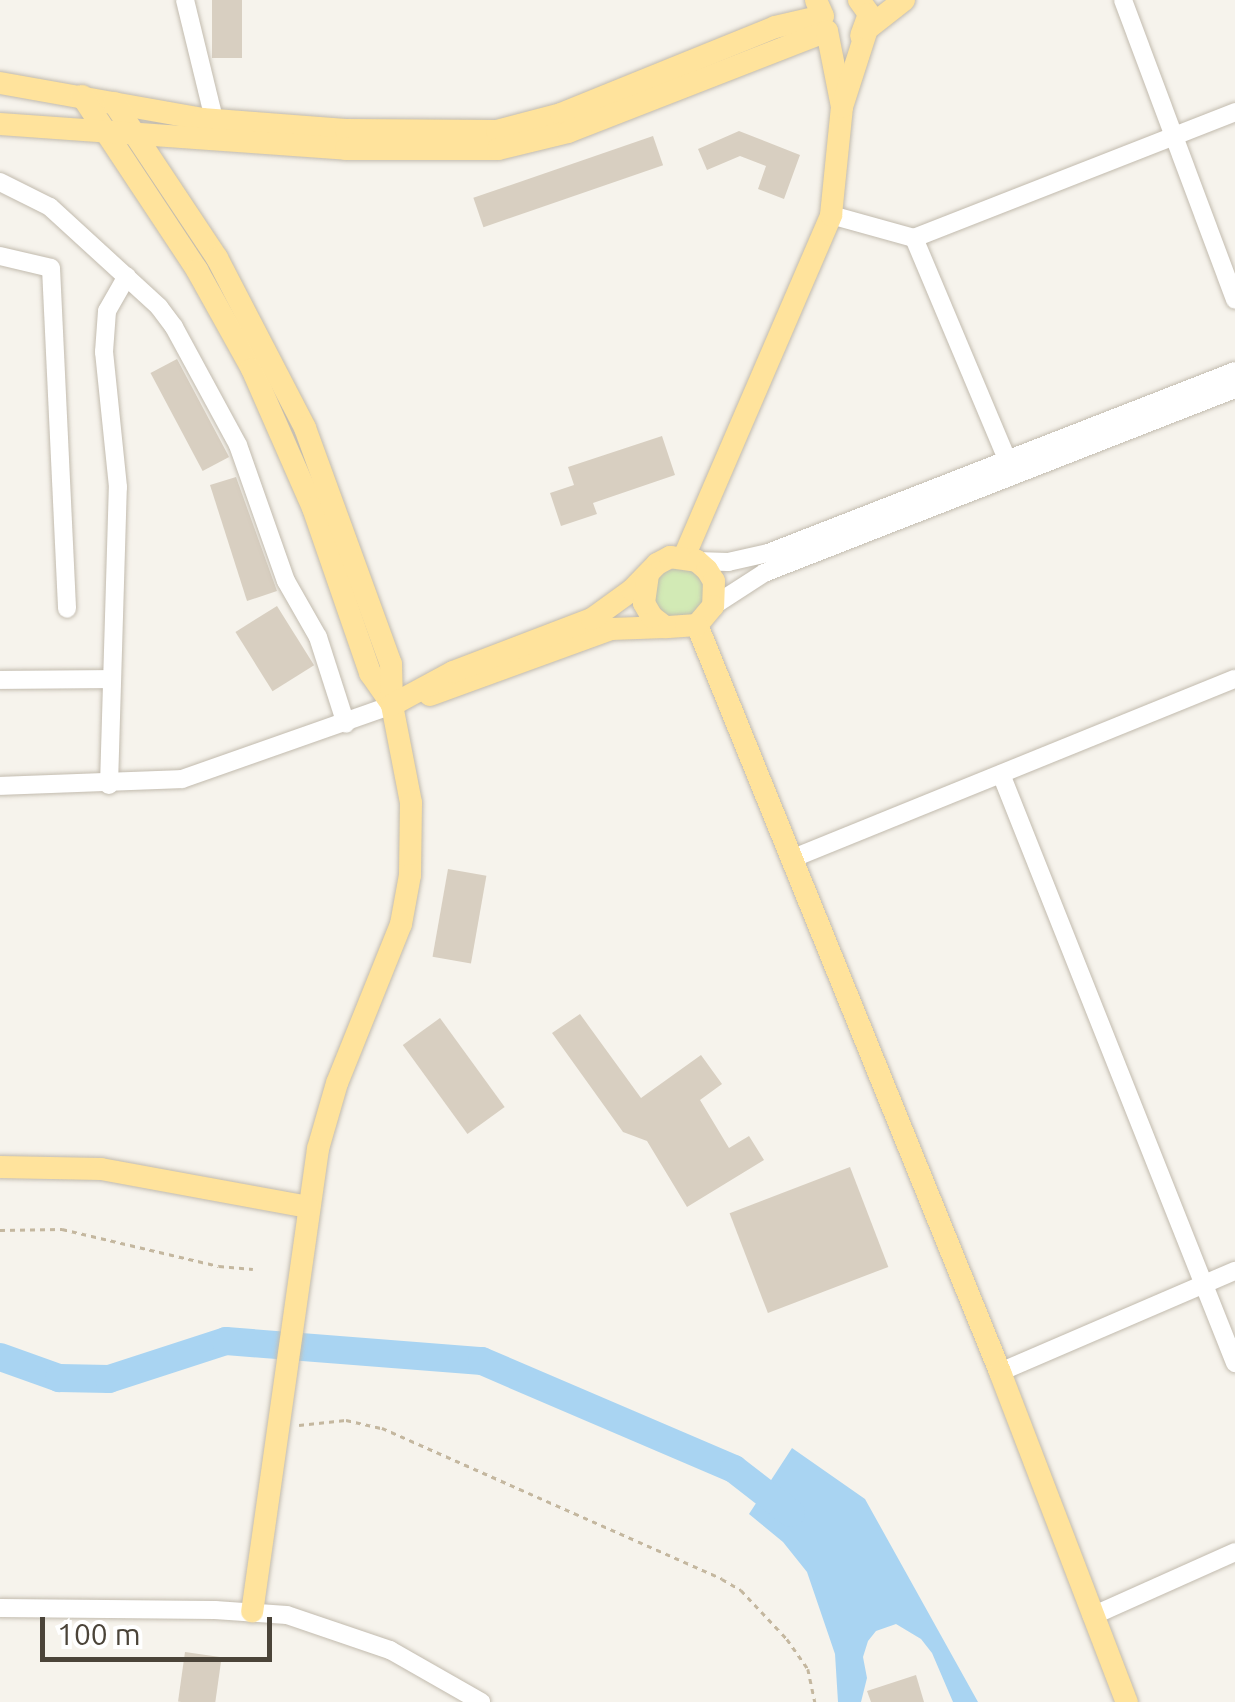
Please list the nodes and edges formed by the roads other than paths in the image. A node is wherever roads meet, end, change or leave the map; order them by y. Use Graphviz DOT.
graph roads {
  1 [pos="185,0"];
  2 [pos="859,0"];
  3 [pos="904,0"];
  4 [pos="1123,0"];
  5 [pos="825,12"];
  6 [pos="867,28"];
  7 [pos="0,83"];
  8 [pos="82,96"];
  9 [pos="114,102"];
  10 [pos="842,107"];
  11 [pos="1235,112"];
  12 [pos="0,124"];
  13 [pos="216,130"];
  14 [pos="106,133"];
  15 [pos="135,135"];
  16 [pos="1175,135"];
  17 [pos="0,182"];
  18 [pos="830,215"];
  19 [pos="914,238"];
  20 [pos="0,256"];
  21 [pos="127,276"];
  22 [pos="1235,300"];
  23 [pos="1235,370"];
  24 [pos="1235,389"];
  25 [pos="1007,460"];
  26 [pos="691,559"];
  27 [pos="648,575"];
  28 [pos="714,606"];
  29 [pos="67,608"];
  30 [pos="697,625"];
  31 [pos="665,627"];
  32 [pos="110,679"];
  33 [pos="1235,679"];
  34 [pos="0,680"];
  35 [pos="392,706"];
  36 [pos="346,724"];
  37 [pos="1001,774"];
  38 [pos="109,785"];
  39 [pos="0,786"];
  40 [pos="791,860"];
  41 [pos="0,1167"];
  42 [pos="306,1218"];
  43 [pos="1235,1271"];
  44 [pos="1206,1284"];
  45 [pos="1235,1363"];
  46 [pos="1000,1372"];
  47 [pos="1235,1552"];
  48 [pos="0,1608"];
  49 [pos="252,1612"];
  50 [pos="1092,1616"];
  51 [pos="481,1702"];
  52 [pos="1127,1702"];
  1 -- 13 [label="street"];
  2 -- 6 [label="main road"];
  3 -- 6 [label="main road"];
  4 -- 16 [label="street"];
  5 -- 6 [label="main road"];
  5 -- 10 [label="main road"];
  5 -- 13 [label="main road"];
  6 -- 10 [label="main road"];
  7 -- 8 [label="main road"];
  8 -- 9 [label="main road"];
  8 -- 14 [label="main road"];
  9 -- 13 [label="main road"];
  9 -- 15 [label="main road"];
  10 -- 18 [label="main road"];
  11 -- 16 [label="street"];
  12 -- 14 [label="main road"];
  13 -- 15 [label="main road"];
  14 -- 15 [label="main road"];
  14 -- 35 [label="main road"];
  15 -- 35 [label="main road"];
  16 -- 19 [label="street"];
  16 -- 22 [label="street"];
  17 -- 21 [label="street"];
  18 -- 19 [label="street"];
  18 -- 26 [label="main road"];
  19 -- 25 [label="street"];
  20 -- 29 [label="street"];
  21 -- 32 [label="street"];
  21 -- 36 [label="street"];
  23 -- 25 [label="street"];
  24 -- 28 [label="street"];
  25 -- 26 [label="street"];
  26 -- 27 [label="main road"];
  26 -- 28 [label="main road"];
  27 -- 31 [label="main road"];
  27 -- 35 [label="main road"];
  28 -- 30 [label="main road"];
  30 -- 31 [label="main road"];
  30 -- 40 [label="main road"];
  31 -- 35 [label="main road"];
  32 -- 34 [label="street"];
  32 -- 38 [label="street"];
  33 -- 37 [label="street"];
  35 -- 36 [label="street"];
  35 -- 42 [label="main road"];
  36 -- 38 [label="street"];
  37 -- 40 [label="street"];
  37 -- 44 [label="street"];
  38 -- 39 [label="street"];
  40 -- 46 [label="main road"];
  41 -- 42 [label="main road"];
  42 -- 49 [label="main road"];
  43 -- 44 [label="street"];
  44 -- 45 [label="street"];
  44 -- 46 [label="street"];
  46 -- 50 [label="main road"];
  47 -- 50 [label="street"];
  48 -- 49 [label="street"];
  49 -- 51 [label="street"];
  50 -- 52 [label="main road"];
}
